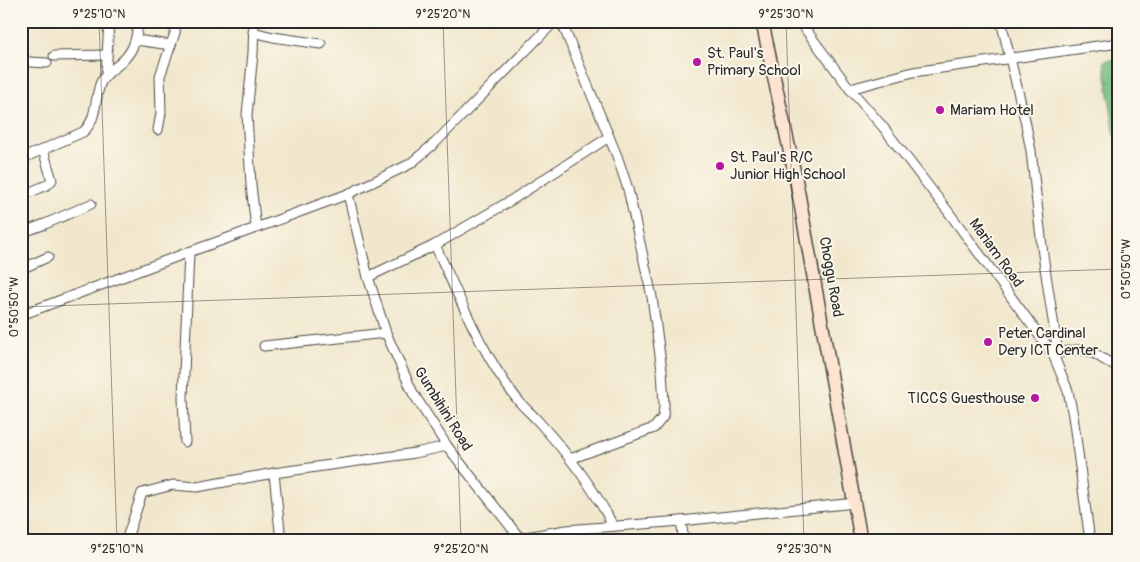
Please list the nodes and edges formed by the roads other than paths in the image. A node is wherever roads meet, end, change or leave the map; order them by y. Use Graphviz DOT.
graph roads {
  1 [pos="109,21"];
  2 [pos="138,21"];
  3 [pos="176,21"];
  4 [pos="254,21"];
  5 [pos="555,21"];
  6 [pos="561,21"];
  7 [pos="763,21"];
  8 [pos="796,21"];
  9 [pos="1001,21"];
  10 [pos="254,32"];
  11 [pos="136,40"];
  12 [pos="1119,43"];
  13 [pos="321,44"];
  14 [pos="171,45"];
  15 [pos="107,55"];
  16 [pos="54,56"];
  17 [pos="1010,59"];
  18 [pos="21,60"];
  19 [pos="47,62"];
  20 [pos="106,76"];
  21 [pos="850,89"];
  22 [pos="158,130"];
  23 [pos="609,137"];
  24 [pos="43,150"];
  25 [pos="21,159"];
  26 [pos="348,194"];
  27 [pos="21,196"];
  28 [pos="91,204"];
  29 [pos="256,228"];
  30 [pos="21,233"];
  31 [pos="435,245"];
  32 [pos="189,252"];
  33 [pos="48,258"];
  34 [pos="21,269"];
  35 [pos="368,277"];
  36 [pos="21,315"];
  37 [pos="386,333"];
  38 [pos="264,346"];
  39 [pos="1055,354"];
  40 [pos="1119,366"];
  41 [pos="185,442"];
  42 [pos="446,446"];
  43 [pos="570,459"];
  44 [pos="274,473"];
  45 [pos="855,503"];
  46 [pos="681,521"];
  47 [pos="613,526"];
  48 [pos="521,539"];
  49 [pos="126,541"];
  50 [pos="281,541"];
  51 [pos="684,541"];
  52 [pos="861,541"];
  53 [pos="1090,541"];
  1 -- 15 [label="street"];
  2 -- 11 [label="street"];
  3 -- 14 [label="street"];
  4 -- 10 [label="street"];
  5 -- 26 [label="street"];
  6 -- 23 [label="street"];
  7 -- 45 [label="main road, Choggu Road"];
  8 -- 21 [label="street, Mariam Road"];
  9 -- 17 [label="street"];
  10 -- 13 [label="street"];
  10 -- 29 [label="street"];
  11 -- 14 [label="street"];
  11 -- 20 [label="street"];
  12 -- 17 [label="street"];
  14 -- 22 [label="street"];
  15 -- 16 [label="street"];
  15 -- 20 [label="street"];
  17 -- 21 [label="street"];
  17 -- 39 [label="street"];
  18 -- 19 [label="street"];
  20 -- 24 [label="street"];
  21 -- 39 [label="street, Mariam Road"];
  23 -- 31 [label="street"];
  23 -- 43 [label="street"];
  24 -- 25 [label="street"];
  24 -- 27 [label="street"];
  26 -- 29 [label="street"];
  26 -- 35 [label="street, Gumbihini Road"];
  28 -- 30 [label="street"];
  29 -- 32 [label="street"];
  31 -- 35 [label="street"];
  31 -- 43 [label="street"];
  32 -- 36 [label="street"];
  32 -- 41 [label="street"];
  33 -- 34 [label="street"];
  35 -- 37 [label="street, Gumbihini Road"];
  37 -- 38 [label="street"];
  37 -- 42 [label="street, Gumbihini Road"];
  39 -- 40 [label="street"];
  39 -- 53 [label="street, Mariam Road"];
  42 -- 44 [label="street"];
  42 -- 48 [label="street, Gumbihini Road"];
  43 -- 47 [label="street"];
  44 -- 49 [label="street"];
  44 -- 50 [label="street"];
  45 -- 46 [label="street"];
  45 -- 52 [label="main road, Choggu Road"];
  46 -- 47 [label="street"];
  46 -- 51 [label="street"];
  47 -- 48 [label="street"];
}
